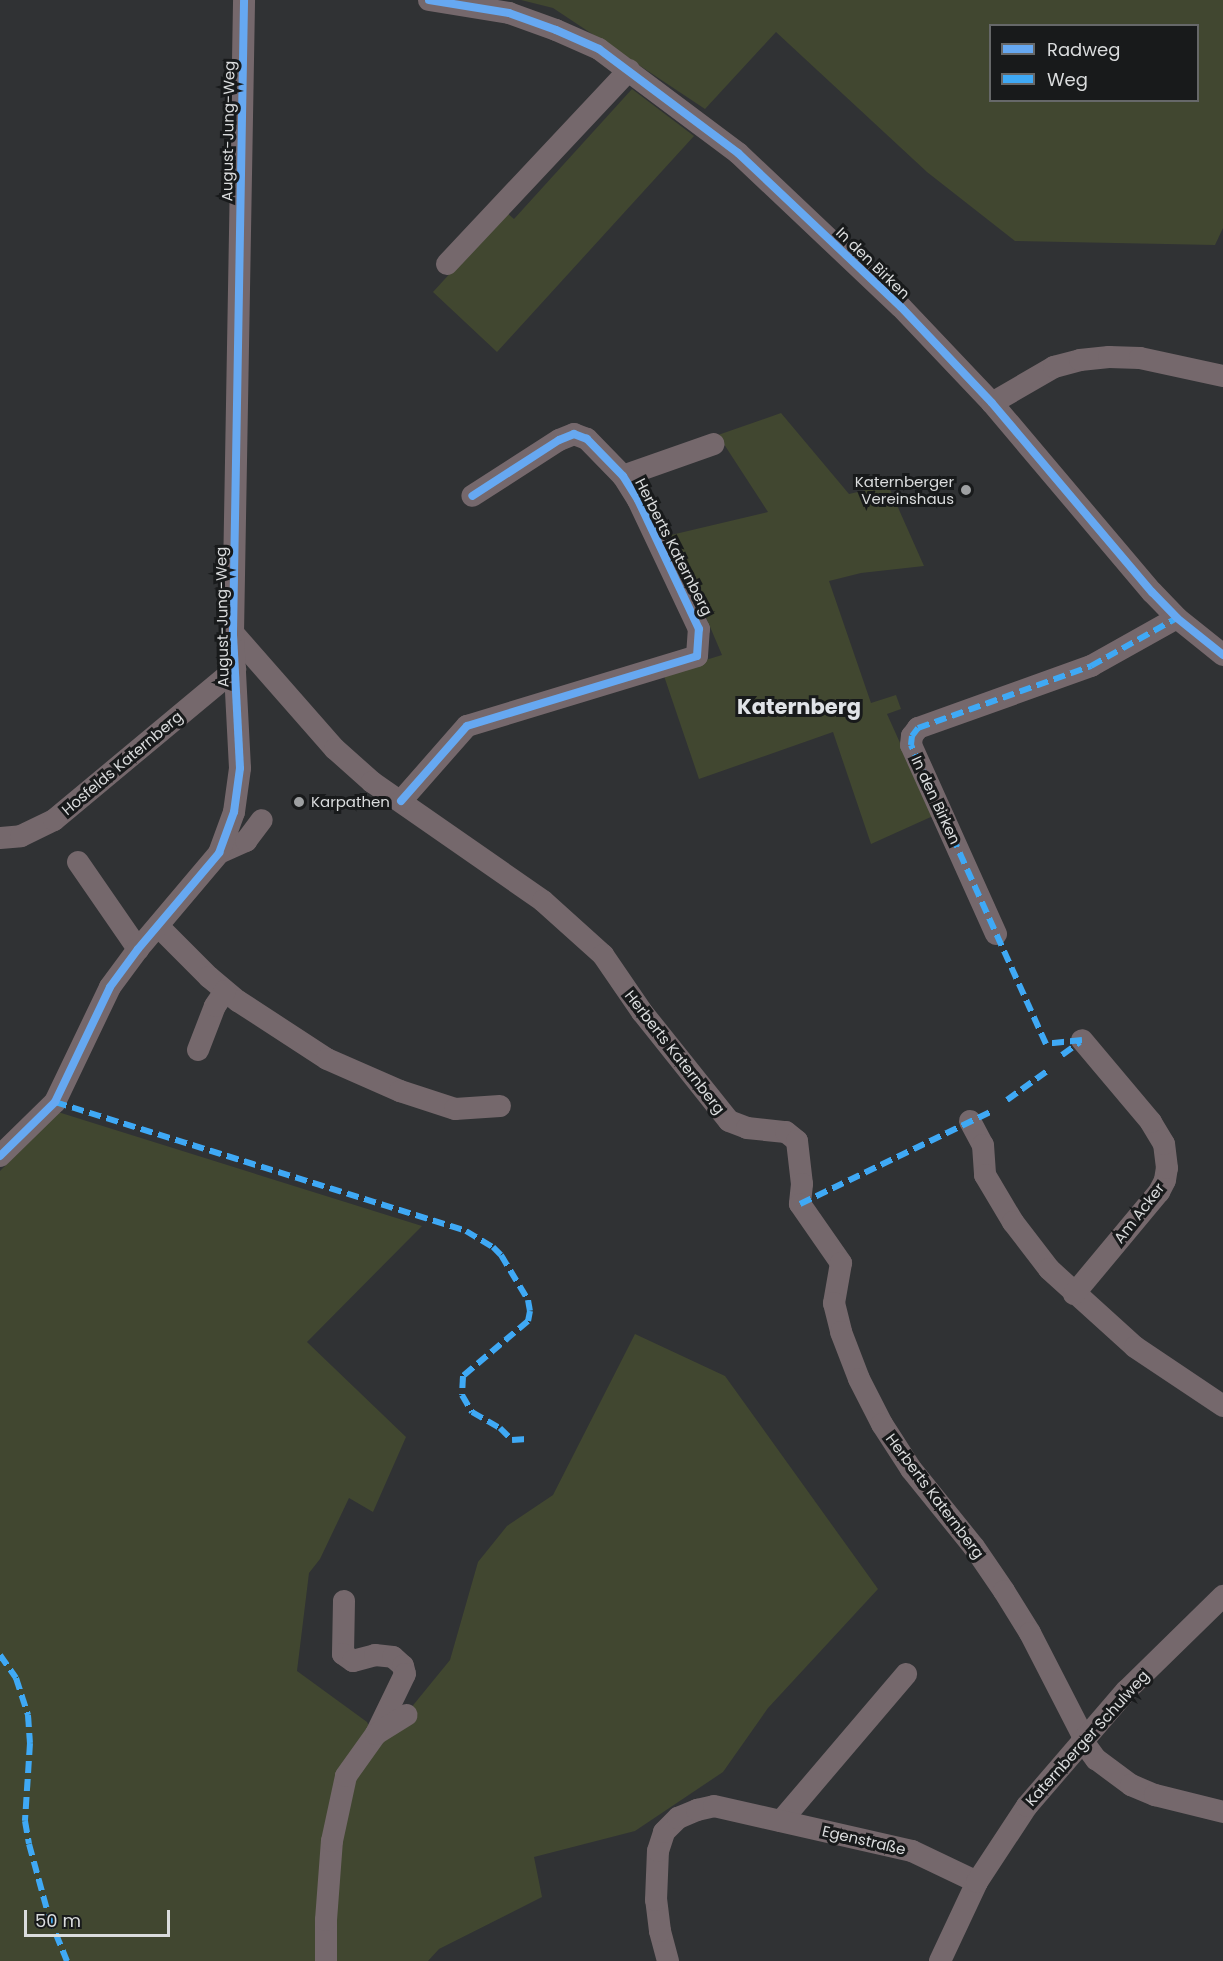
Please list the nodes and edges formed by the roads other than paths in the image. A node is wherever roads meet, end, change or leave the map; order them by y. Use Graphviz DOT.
graph roads {
  1 [pos="244,0"];
  2 [pos="431,0"];
  3 [pos="629,70"];
  4 [pos="447,264"];
  5 [pos="1223,376"];
  6 [pos="992,403"];
  7 [pos="714,444"];
  8 [pos="623,476"];
  9 [pos="472,496"];
  10 [pos="1177,618"];
  11 [pos="233,633"];
  12 [pos="1223,655"];
  13 [pos="240,685"];
  14 [pos="401,801"];
  15 [pos="262,820"];
  16 [pos="0,838"];
  17 [pos="219,853"];
  18 [pos="78,862"];
  19 [pos="158,926"];
  20 [pos="996,934"];
  21 [pos="138,949"];
  22 [pos="225,991"];
  23 [pos="1082,1040"];
  24 [pos="198,1050"];
  25 [pos="500,1106"];
  26 [pos="970,1121"];
  27 [pos="0,1156"];
  28 [pos="1074,1294"];
  29 [pos="1223,1406"];
  30 [pos="1223,1596"];
  31 [pos="344,1601"];
  32 [pos="906,1674"];
  33 [pos="407,1715"];
  34 [pos="376,1734"];
  35 [pos="1083,1739"];
  36 [pos="1223,1812"];
  37 [pos="781,1821"];
  38 [pos="977,1882"];
  39 [pos="326,1961"];
  40 [pos="668,1961"];
  41 [pos="940,1961"];
  1 -- 11 [label="street, August-Jung-Weg"];
  2 -- 3 [label="street, In den Birken"];
  3 -- 4 [label="street"];
  3 -- 6 [label="street, In den Birken"];
  5 -- 6 [label="street"];
  6 -- 10 [label="street, In den Birken"];
  7 -- 8 [label="street, Herberts Katernberg"];
  8 -- 9 [label="street, Herberts Katernberg"];
  8 -- 14 [label="street, Herberts Katernberg"];
  10 -- 12 [label="street, In den Birken"];
  10 -- 20 [label="street, In den Birken"];
  11 -- 13 [label="street, August-Jung-Weg"];
  11 -- 14 [label="street, Herberts Katernberg"];
  13 -- 16 [label="street, Hosfelds Katernberg"];
  13 -- 17 [label="street, August-Jung-Weg"];
  14 -- 35 [label="street, Herberts Katernberg"];
  15 -- 17 [label="street"];
  17 -- 19 [label="street, August-Jung-Weg"];
  18 -- 21 [label="street"];
  19 -- 21 [label="street, August-Jung-Weg"];
  19 -- 22 [label="street"];
  21 -- 27 [label="street, August-Jung-Weg"];
  22 -- 24 [label="street"];
  22 -- 25 [label="street"];
  23 -- 28 [label="street, Am Acker"];
  26 -- 28 [label="street"];
  28 -- 29 [label="street"];
  30 -- 35 [label="street, Katernberger Schulweg"];
  31 -- 34 [label="street"];
  32 -- 37 [label="street"];
  33 -- 34 [label="street"];
  34 -- 39 [label="street"];
  35 -- 36 [label="street, Herberts Katernberg"];
  35 -- 38 [label="street, Katernberger Schulweg"];
  37 -- 38 [label="street, Egenstraße"];
  37 -- 40 [label="street, Egenstraße"];
  38 -- 41 [label="street, Katernberger Schulweg"];
}
